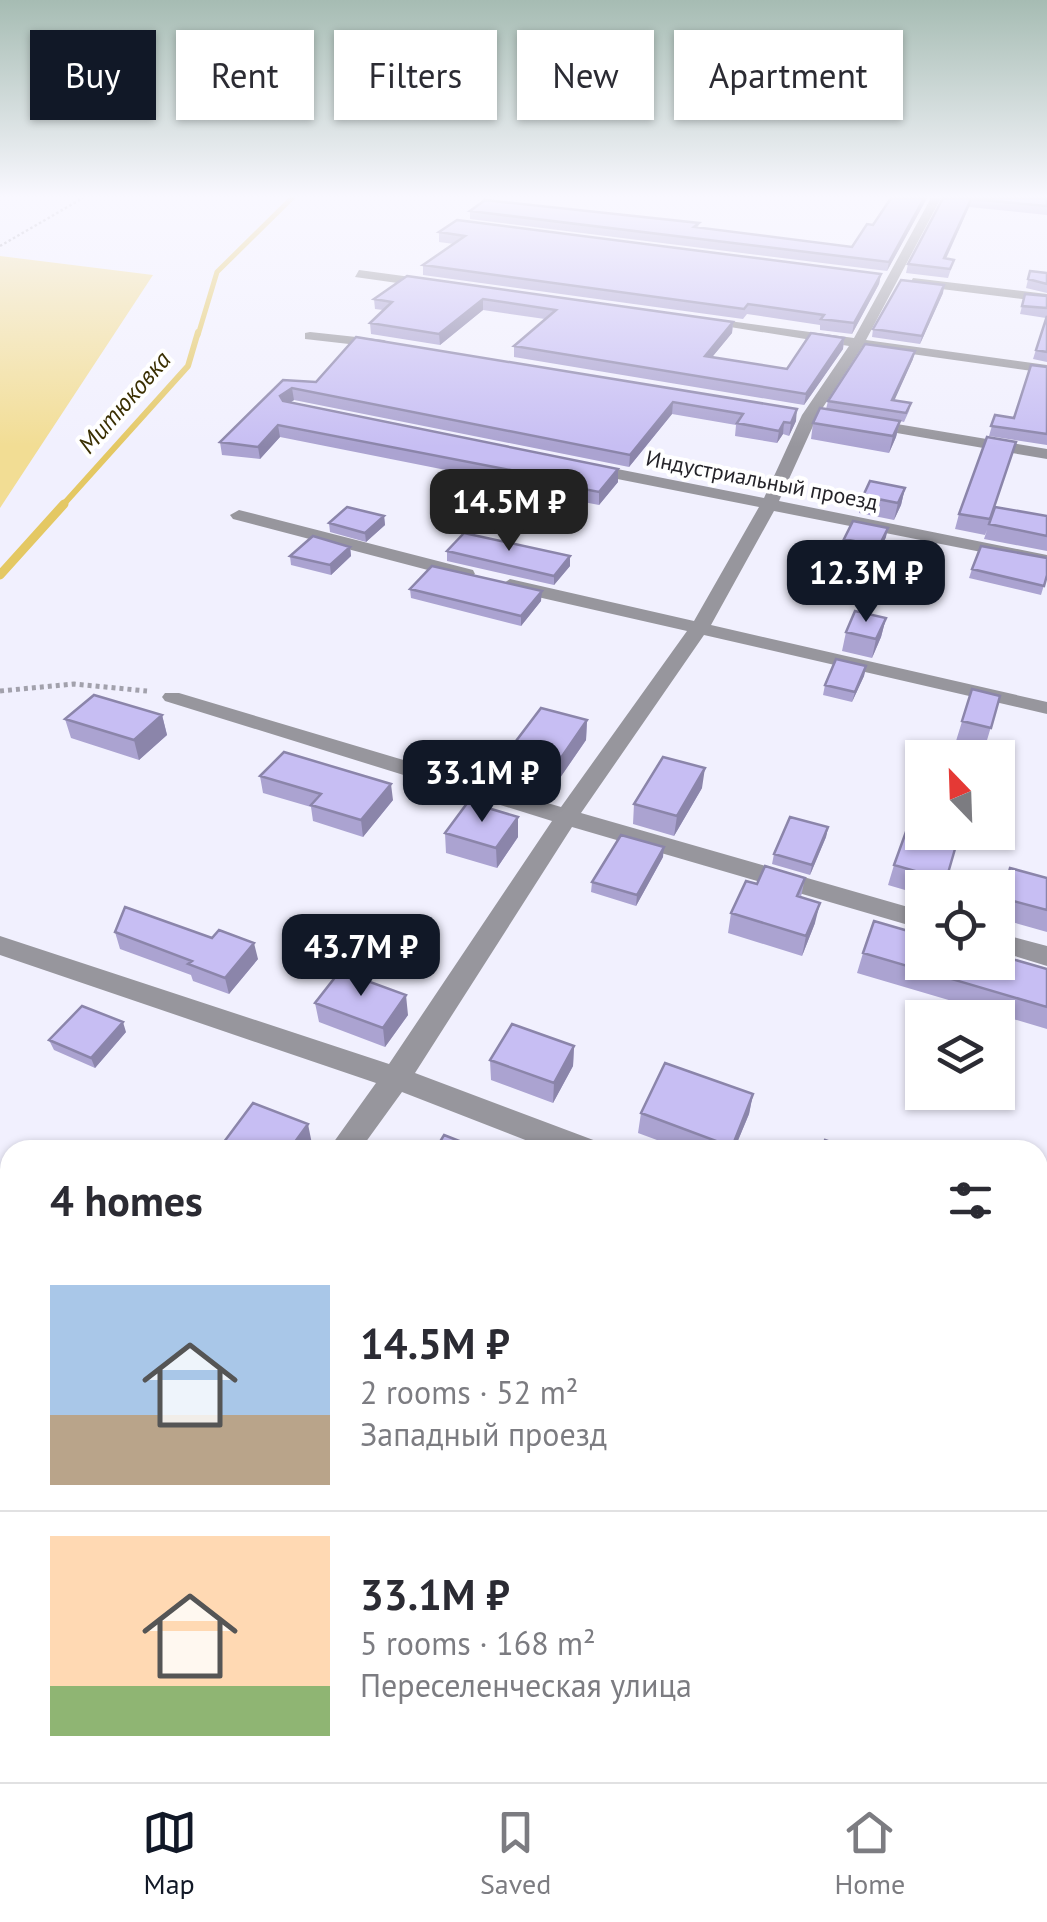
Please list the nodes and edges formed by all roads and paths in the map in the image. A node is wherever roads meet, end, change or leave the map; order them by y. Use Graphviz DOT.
graph roads {
  1 [pos="412,281"];
  2 [pos="882,281"];
  3 [pos="909,281"];
  4 [pos="455,287"];
  5 [pos="1047,298"];
  6 [pos="686,319"];
  7 [pos="310,336"];
  8 [pos="858,342"];
  9 [pos="393,346"];
  10 [pos="1047,369"];
  11 [pos="846,421"];
  12 [pos="1047,454"];
  13 [pos="560,462"];
  14 [pos="770,505"];
  15 [pos="239,515"];
  16 [pos="1047,560"];
  17 [pos="699,629"];
  18 [pos="0,691"];
  19 [pos="172,696"];
  20 [pos="1047,708"];
  21 [pos="566,818"];
  22 [pos="905,915"];
  23 [pos="0,945"];
  24 [pos="1015,947"];
  25 [pos="1047,956"];
  26 [pos="396,1078"];
  27 [pos="351,1140"];
  28 [pos="559,1140"];
  1 -- 4 [label="street"];
  2 -- 8 [label="street"];
  3 -- 5 [label="street"];
  6 -- 8 [label="street"];
  7 -- 9 [label="street"];
  8 -- 10 [label="street"];
  8 -- 14 [label="street"];
  11 -- 12 [label="street"];
  13 -- 14 [label="street, Индустриальный проезд"];
  14 -- 16 [label="street, Индустриальный проезд"];
  14 -- 17 [label="street"];
  15 -- 17 [label="street"];
  17 -- 20 [label="street"];
  17 -- 21 [label="street"];
  18 -- 19 [label="path"];
  19 -- 21 [label="street"];
  21 -- 22 [label="street"];
  21 -- 26 [label="street"];
  23 -- 26 [label="street"];
  24 -- 25 [label="street"];
  26 -- 27 [label="street"];
  26 -- 28 [label="street"];
}
